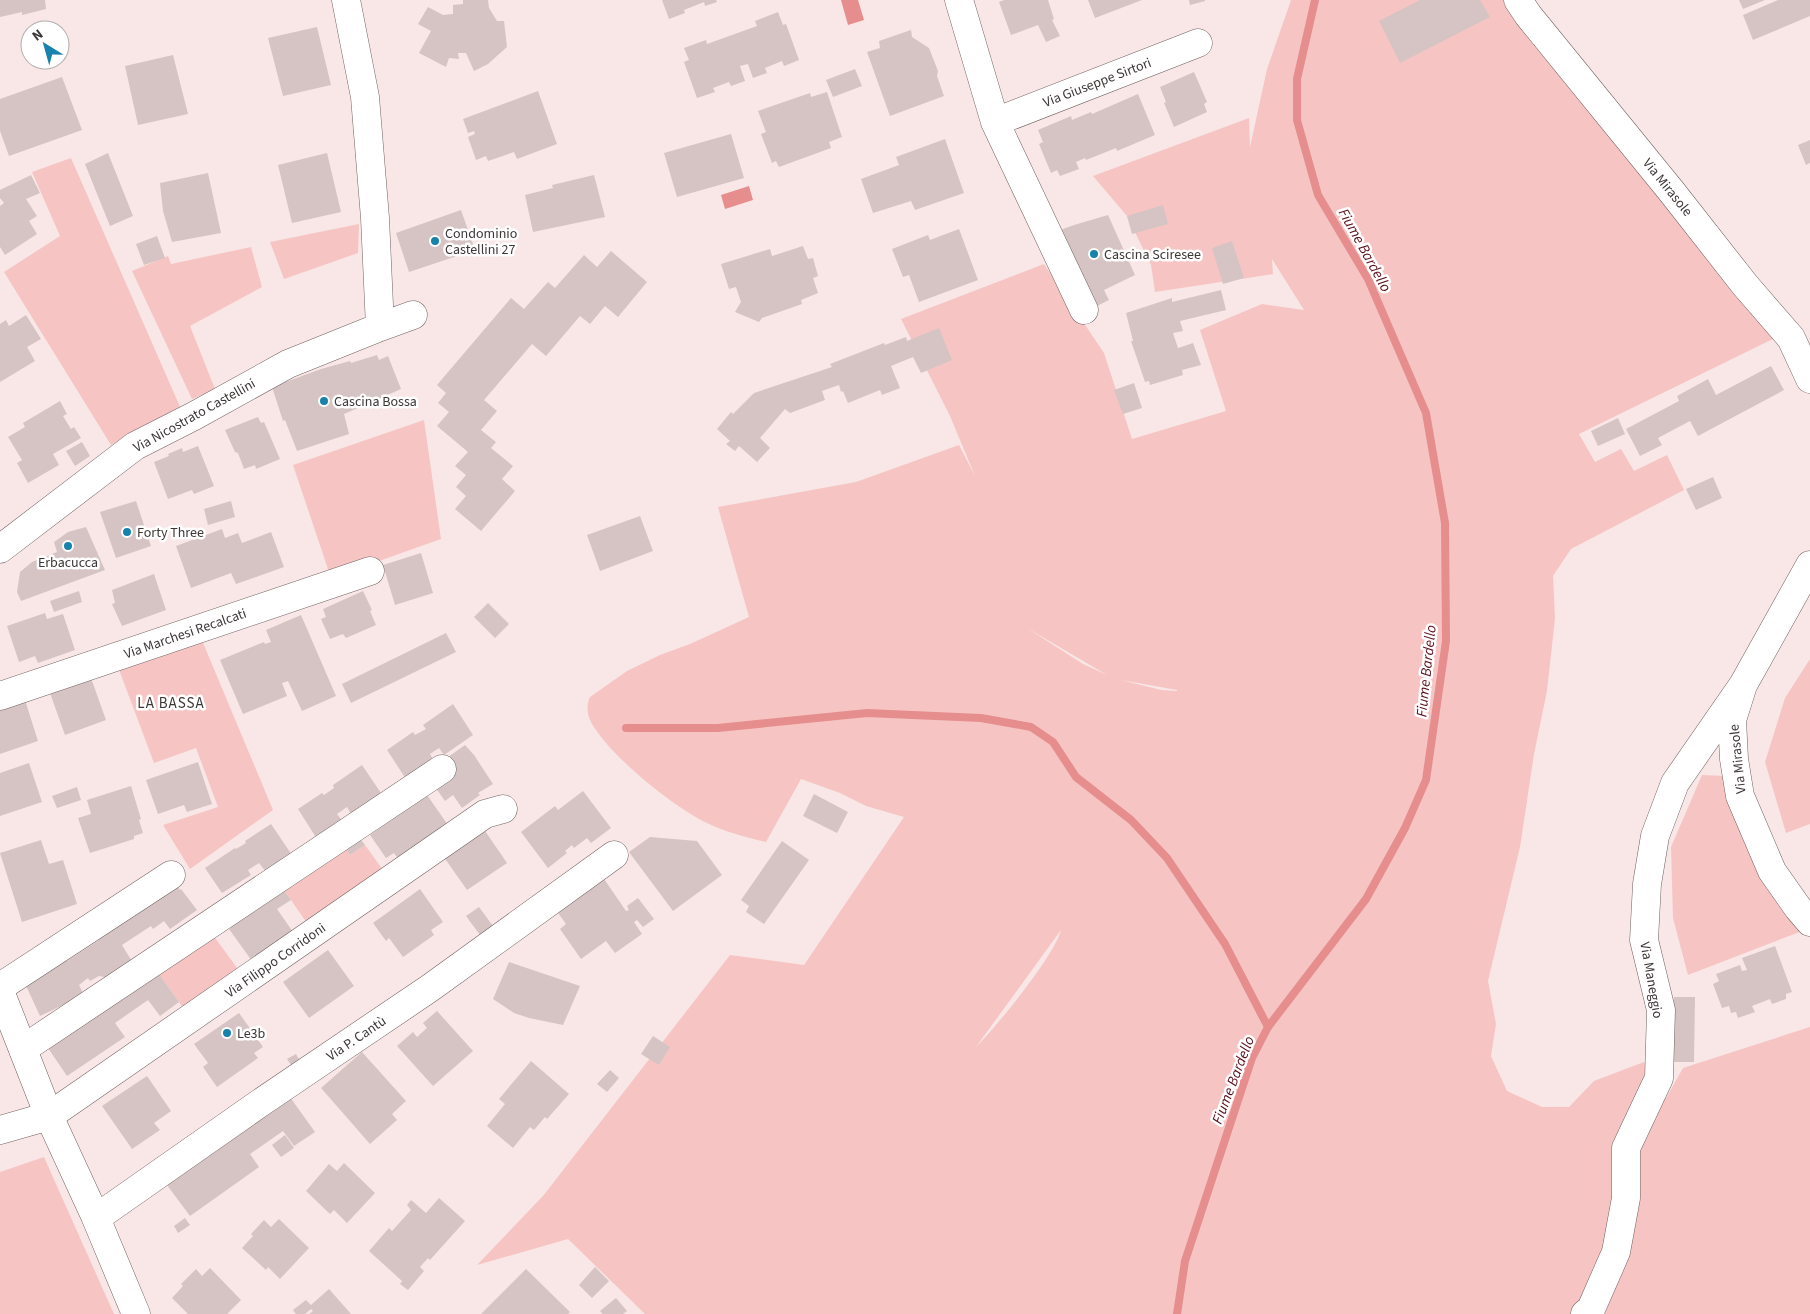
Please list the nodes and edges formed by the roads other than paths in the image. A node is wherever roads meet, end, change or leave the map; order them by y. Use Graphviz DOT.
graph roads {
  1 [pos="346,0"];
  2 [pos="959,0"];
  3 [pos="1518,0"];
  4 [pos="1198,43"];
  5 [pos="995,122"];
  6 [pos="1084,310"];
  7 [pos="413,315"];
  8 [pos="380,327"];
  9 [pos="1810,379"];
  10 [pos="0,549"];
  11 [pos="1810,565"];
  12 [pos="370,571"];
  13 [pos="1742,685"];
  14 [pos="0,696"];
  15 [pos="442,770"];
  16 [pos="502,809"];
  17 [pos="614,855"];
  18 [pos="171,875"];
  19 [pos="1810,922"];
  20 [pos="0,987"];
  21 [pos="0,991"];
  22 [pos="23,1049"];
  23 [pos="49,1116"];
  24 [pos="0,1130"];
  25 [pos="96,1218"];
  26 [pos="136,1314"];
  27 [pos="1585,1314"];
  1 -- 8 [label="street"];
  2 -- 5 [label="street"];
  3 -- 9 [label="street, Via Mirasole"];
  4 -- 5 [label="street, Via Giuseppe Sirtori"];
  5 -- 6 [label="street"];
  7 -- 8 [label="street, Via Nicostrato Castellini"];
  8 -- 10 [label="street, Via Nicostrato Castellini"];
  11 -- 13 [label="street, Via Mirasole"];
  12 -- 14 [label="street, Via Marchesi Recalcati"];
  13 -- 19 [label="street, Via Mirasole"];
  13 -- 27 [label="street, Via Maneggio"];
  15 -- 22 [label="street"];
  16 -- 23 [label="street, Via Filippo Corridoni"];
  17 -- 25 [label="street, Via P. Cantù"];
  18 -- 20 [label="street"];
  21 -- 22 [label="street"];
  22 -- 23 [label="street"];
  23 -- 24 [label="street, Via Filippo Corridoni"];
  23 -- 25 [label="street"];
  25 -- 26 [label="street"];
}
